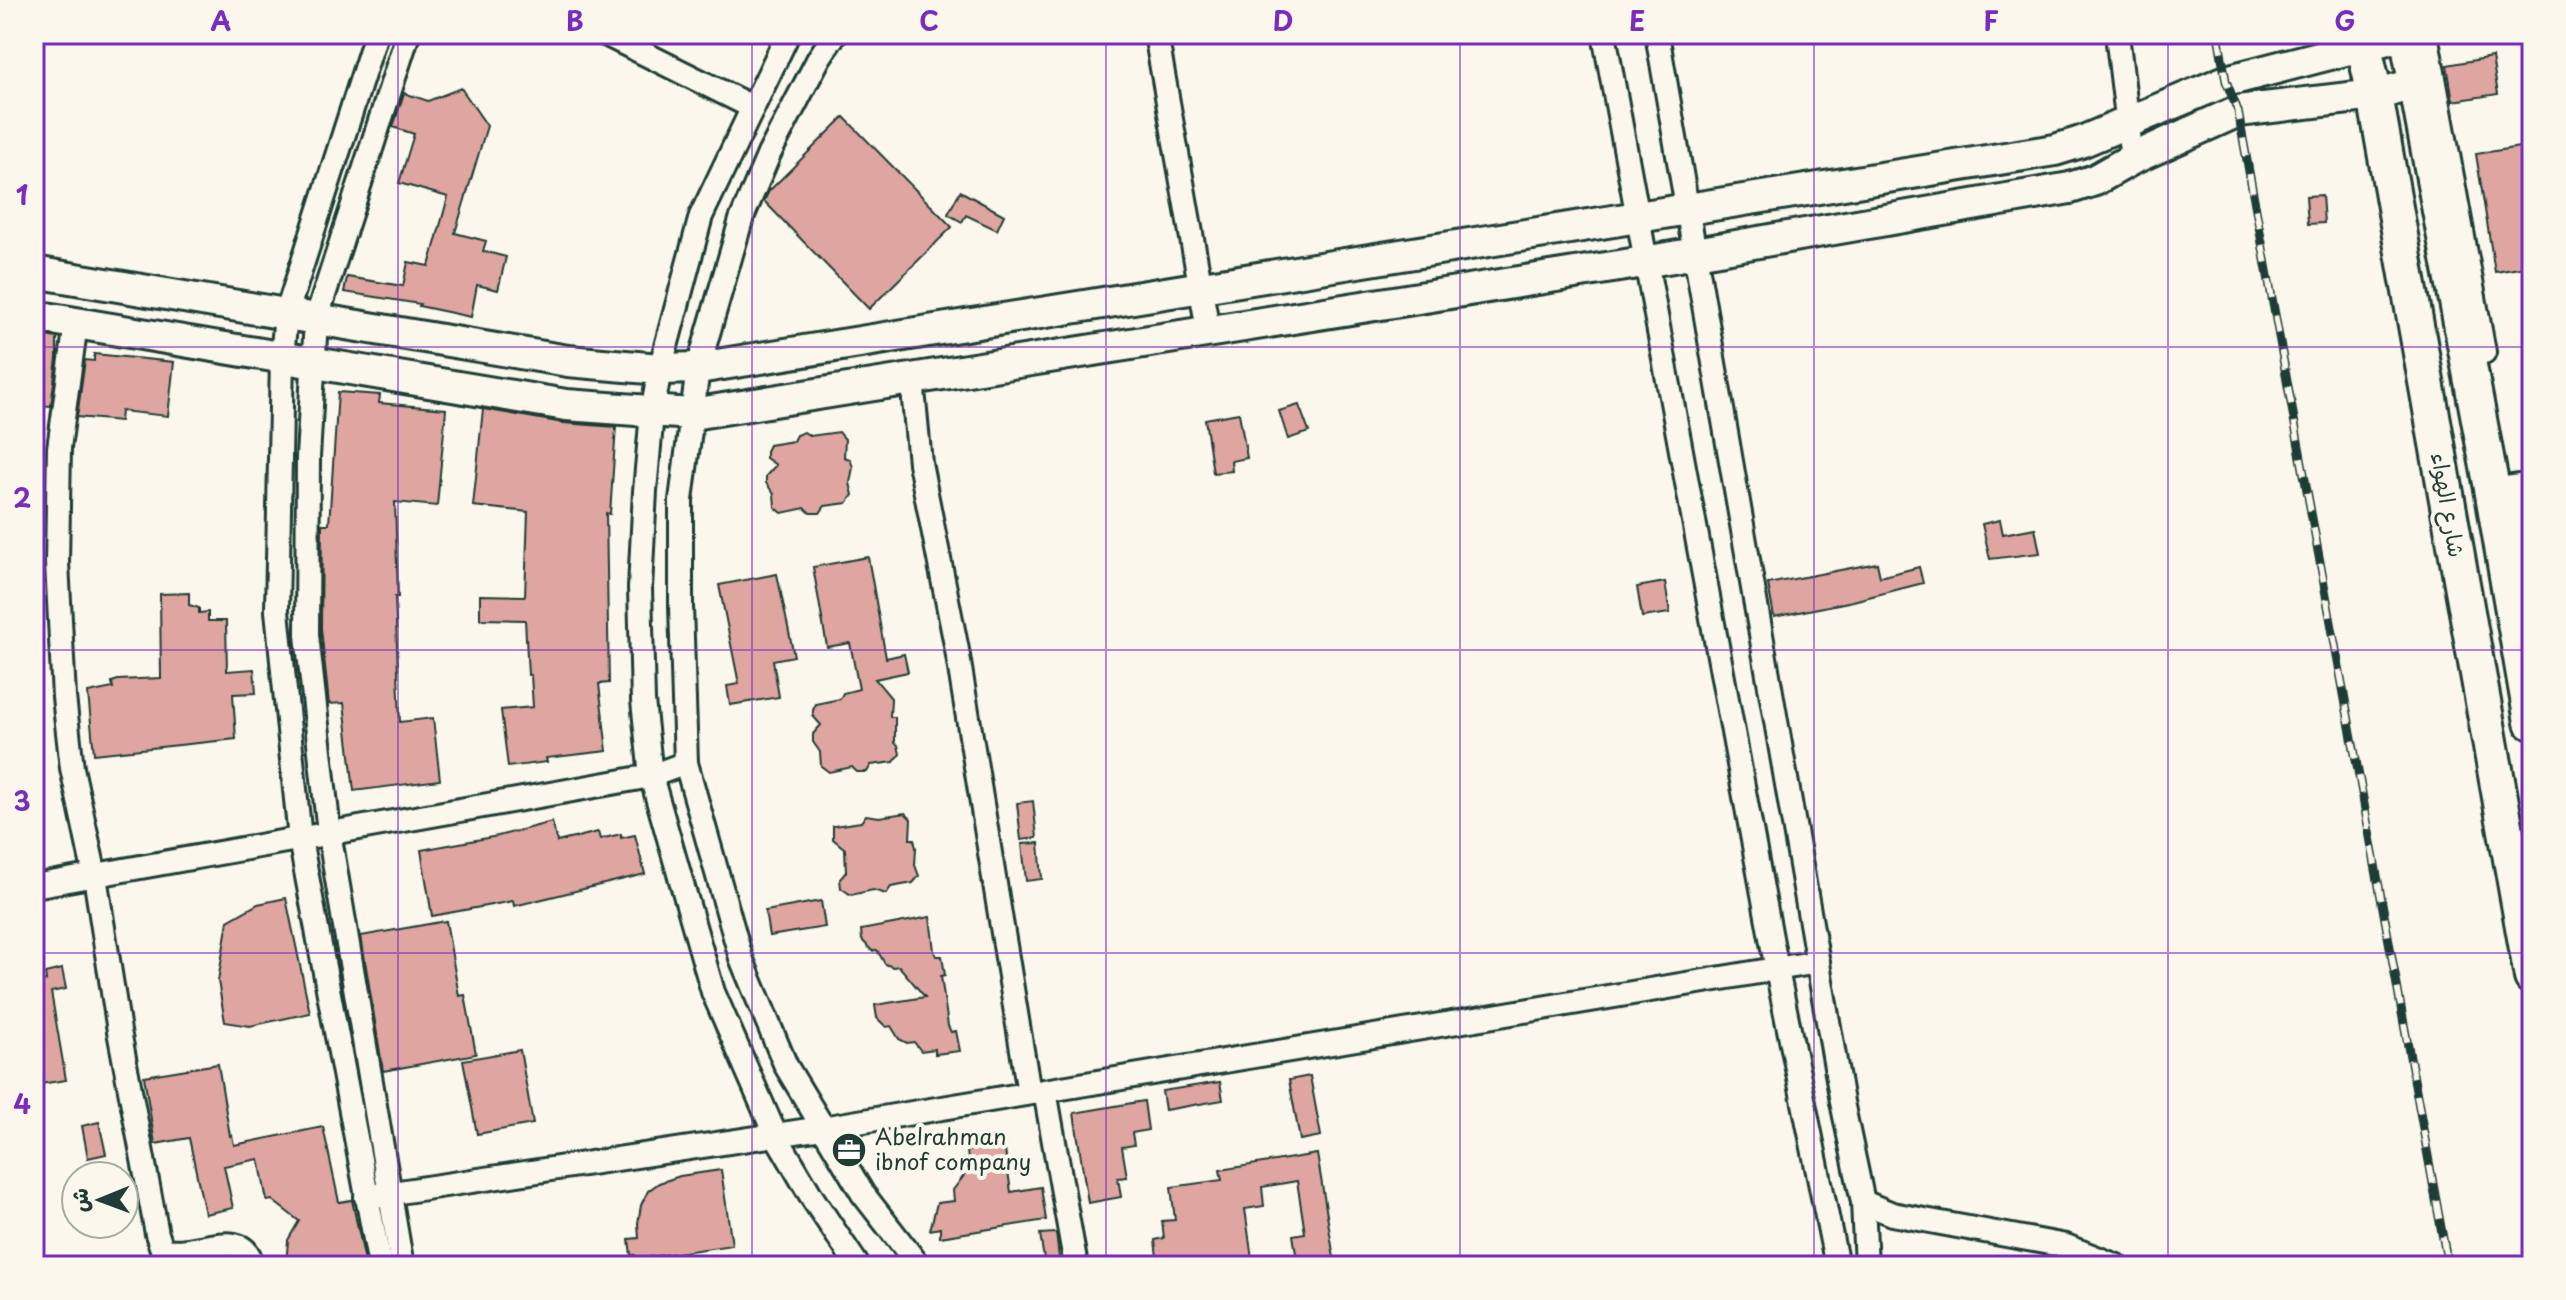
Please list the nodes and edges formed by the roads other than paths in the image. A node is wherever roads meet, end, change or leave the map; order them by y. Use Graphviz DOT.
graph roads {
  1 [pos="376,34"];
  2 [pos="408,34"];
  3 [pos="605,34"];
  4 [pos="788,34"];
  5 [pos="835,34"];
  6 [pos="1156,34"];
  7 [pos="1604,34"];
  8 [pos="1657,34"];
  9 [pos="2117,34"];
  10 [pos="2407,34"];
  11 [pos="2426,34"];
  12 [pos="2362,39"];
  13 [pos="2414,84"];
  14 [pos="2375,95"];
  15 [pos="752,107"];
  16 [pos="2126,123"];
  17 [pos="2132,159"];
  18 [pos="1688,208"];
  19 [pos="1639,218"];
  20 [pos="1694,253"];
  21 [pos="1644,262"];
  22 [pos="34,272"];
  23 [pos="1202,286"];
  24 [pos="286,315"];
  25 [pos="34,316"];
  26 [pos="316,320"];
  27 [pos="76,323"];
  28 [pos="1208,330"];
  29 [pos="282,357"];
  30 [pos="314,363"];
  31 [pos="698,368"];
  32 [pos="660,369"];
  33 [pos="912,379"];
  34 [pos="652,413"];
  35 [pos="692,414"];
  36 [pos="2511,492"];
  37 [pos="2532,609"];
  38 [pos="2532,722"];
  39 [pos="686,763"];
  40 [pos="651,776"];
  41 [pos="329,832"];
  42 [pos="300,839"];
  43 [pos="95,876"];
  44 [pos="34,886"];
  45 [pos="1818,962"];
  46 [pos="1777,970"];
  47 [pos="2532,977"];
  48 [pos="1037,1092"];
  49 [pos="822,1128"];
  50 [pos="775,1134"];
  51 [pos="377,1194"];
  52 [pos="1863,1202"];
  53 [pos="252,1266"];
  54 [pos="380,1266"];
  55 [pos="402,1266"];
  56 [pos="858,1266"];
  57 [pos="919,1266"];
  58 [pos="1076,1266"];
  59 [pos="1837,1266"];
  60 [pos="1866,1266"];
  61 [pos="2117,1266"];
  1 -- 24 [label="street"];
  2 -- 26 [label="street"];
  3 -- 15 [label="street"];
  4 -- 15 [label="street"];
  5 -- 31 [label="street"];
  6 -- 23 [label="street"];
  7 -- 19 [label="street"];
  8 -- 18 [label="street"];
  9 -- 16 [label="street"];
  10 -- 12 [label="street"];
  10 -- 13 [label="main road, شارع الهواء"];
  11 -- 36 [label="street"];
  12 -- 14 [label="main road, شارع الهواء"];
  12 -- 16 [label="street"];
  13 -- 14 [label="street"];
  13 -- 36 [label="main road, شارع الهواء"];
  14 -- 17 [label="street"];
  14 -- 47 [label="main road, شارع الهواء"];
  15 -- 32 [label="street"];
  16 -- 17 [label="street"];
  16 -- 18 [label="street"];
  17 -- 20 [label="street"];
  18 -- 19 [label="street"];
  18 -- 20 [label="street"];
  19 -- 21 [label="street"];
  19 -- 23 [label="street"];
  20 -- 21 [label="street"];
  20 -- 45 [label="street"];
  21 -- 28 [label="street"];
  21 -- 46 [label="street"];
  22 -- 24 [label="street"];
  23 -- 28 [label="street"];
  23 -- 31 [label="street"];
  24 -- 26 [label="street"];
  24 -- 29 [label="street"];
  25 -- 27 [label="street"];
  26 -- 30 [label="street"];
  26 -- 32 [label="street"];
  27 -- 29 [label="street"];
  27 -- 43 [label="street"];
  28 -- 33 [label="street"];
  29 -- 30 [label="street"];
  29 -- 42 [label="street"];
  30 -- 34 [label="street"];
  30 -- 41 [label="street"];
  31 -- 32 [label="street"];
  31 -- 35 [label="street"];
  32 -- 34 [label="street"];
  33 -- 35 [label="street"];
  33 -- 48 [label="street"];
  34 -- 35 [label="street"];
  34 -- 40 [label="street"];
  35 -- 39 [label="street"];
  36 -- 37 [label="street"];
  36 -- 38 [label="main road, شارع الهواء"];
  39 -- 40 [label="street"];
  39 -- 49 [label="street"];
  40 -- 41 [label="street"];
  40 -- 50 [label="street"];
  41 -- 42 [label="street"];
  41 -- 51 [label="street"];
  42 -- 43 [label="street"];
  42 -- 51 [label="street"];
  43 -- 44 [label="street"];
  43 -- 53 [label="street"];
  45 -- 46 [label="street"];
  45 -- 52 [label="street"];
  46 -- 48 [label="street"];
  46 -- 59 [label="street"];
  48 -- 49 [label="street"];
  48 -- 58 [label="street"];
  49 -- 50 [label="street"];
  49 -- 57 [label="street"];
  50 -- 51 [label="street"];
  50 -- 56 [label="street"];
  51 -- 54 [label="street"];
  51 -- 55 [label="street"];
  52 -- 60 [label="street"];
  52 -- 61 [label="street"];
}
